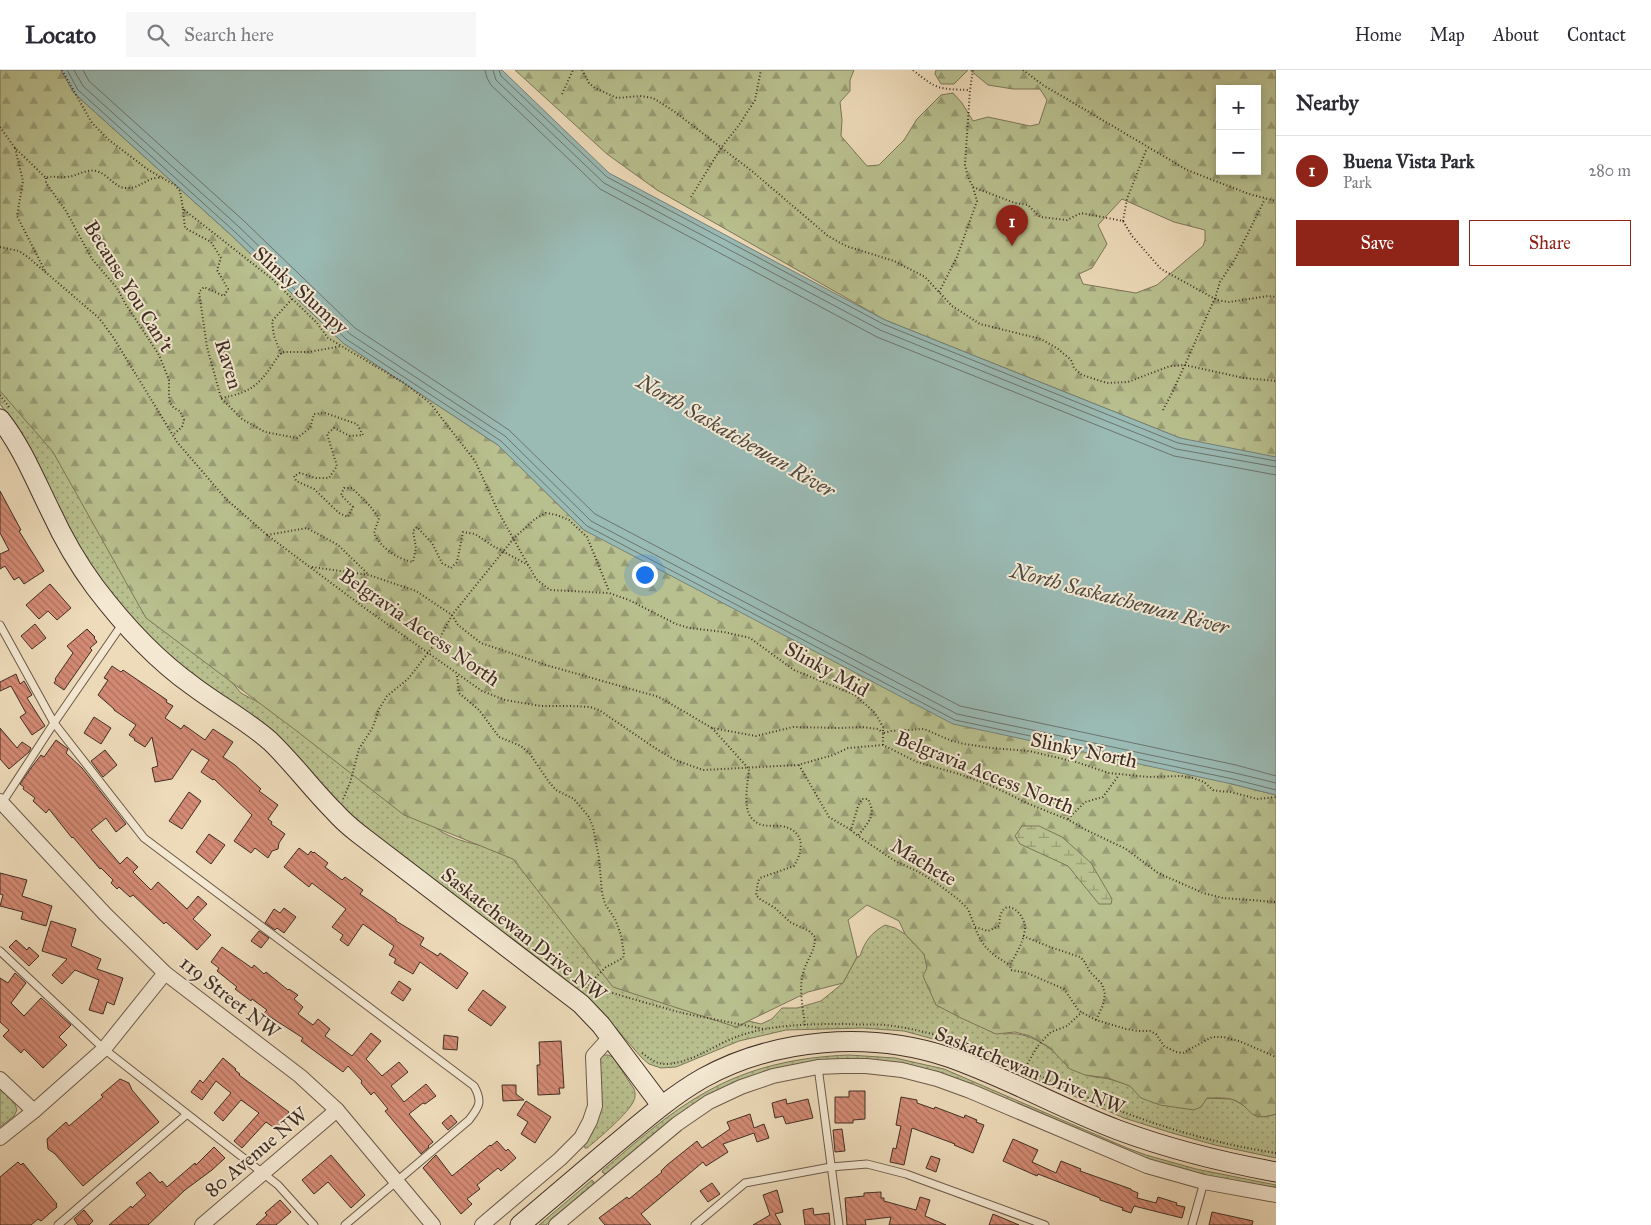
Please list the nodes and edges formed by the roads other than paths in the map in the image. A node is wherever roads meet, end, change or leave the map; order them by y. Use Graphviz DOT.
graph roads {
  1 [pos="6,415"];
  2 [pos="123,623"];
  3 [pos="0,625"];
  4 [pos="54,723"];
  5 [pos="1,803"];
  6 [pos="0,950"];
  7 [pos="166,973"];
  8 [pos="610,1037"];
  9 [pos="104,1049"];
  10 [pos="818,1067"];
  11 [pos="0,1079"];
  12 [pos="661,1105"];
  13 [pos="337,1110"];
  14 [pos="34,1111"];
  15 [pos="186,1115"];
  16 [pos="0,1138"];
  17 [pos="589,1166"];
  18 [pos="831,1167"];
  19 [pos="1276,1172"];
  20 [pos="262,1174"];
  21 [pos="397,1181"];
  22 [pos="1204,1182"];
  23 [pos="604,1184"];
  24 [pos="1276,1195"];
  25 [pos="58,1225"];
  26 [pos="202,1225"];
  27 [pos="314,1225"];
  28 [pos="345,1225"];
  29 [pos="434,1225"];
  30 [pos="482,1225"];
  31 [pos="520,1225"];
  32 [pos="556,1225"];
  33 [pos="695,1225"];
  34 [pos="839,1225"];
  35 [pos="1045,1225"];
  36 [pos="1192,1225"];
  1 -- 2 [label="street, Saskatchewan Drive NW"];
  2 -- 4 [label="lane"];
  2 -- 8 [label="street, Saskatchewan Drive NW"];
  3 -- 4 [label="lane"];
  4 -- 5 [label="lane"];
  4 -- 21 [label="lane"];
  5 -- 7 [label="street, 119 Street NW"];
  6 -- 9 [label="lane"];
  7 -- 9 [label="street"];
  7 -- 13 [label="street, 119 Street NW"];
  8 -- 12 [label="street, Saskatchewan Drive NW"];
  8 -- 30 [label="street"];
  9 -- 14 [label="street"];
  9 -- 15 [label="lane"];
  10 -- 18 [label="lane"];
  10 -- 22 [label="street, Saskatchewan Drive NW"];
  10 -- 23 [label="street, Saskatchewan Drive NW"];
  11 -- 14 [label="street"];
  12 -- 17 [label="street"];
  12 -- 19 [label="street, Saskatchewan Drive NW"];
  13 -- 20 [label="street, 80 Avenue NW"];
  13 -- 21 [label="street, 119 Street NW"];
  14 -- 16 [label="street"];
  15 -- 20 [label="lane"];
  15 -- 25 [label="lane"];
  17 -- 23 [label="street"];
  17 -- 31 [label="street"];
  18 -- 33 [label="lane"];
  18 -- 34 [label="lane"];
  18 -- 35 [label="lane"];
  20 -- 26 [label="street, 80 Avenue NW"];
  20 -- 27 [label="lane"];
  21 -- 28 [label="lane"];
  21 -- 29 [label="street, 119 Street NW"];
  22 -- 24 [label="street, Saskatchewan Drive NW"];
  22 -- 36 [label="lane"];
  23 -- 32 [label="street, Saskatchewan Drive NW"];
}
